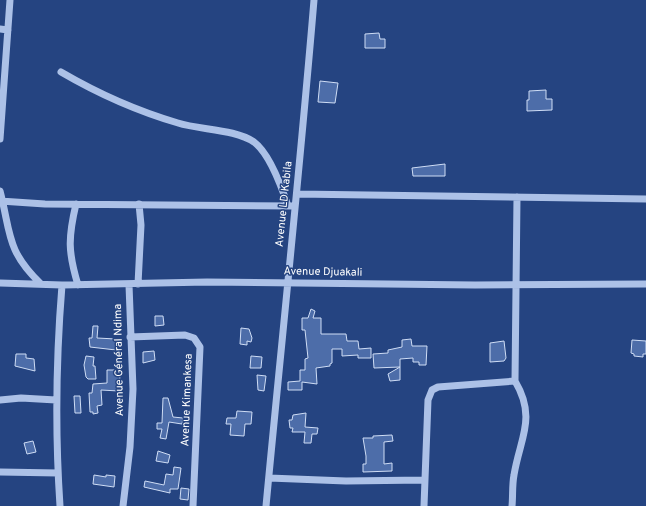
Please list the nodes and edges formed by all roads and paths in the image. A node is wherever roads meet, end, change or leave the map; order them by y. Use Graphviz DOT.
graph roads {
  1 [pos="10,0"];
  2 [pos="314,0"];
  3 [pos="0,29"];
  4 [pos="8,30"];
  5 [pos="61,72"];
  6 [pos="0,139"];
  7 [pos="0,191"];
  8 [pos="298,194"];
  9 [pos="517,197"];
  10 [pos="646,200"];
  11 [pos="1,201"];
  12 [pos="76,204"];
  13 [pos="139,204"];
  14 [pos="292,206"];
  15 [pos="287,282"];
  16 [pos="0,283"];
  17 [pos="40,283"];
  18 [pos="138,284"];
  19 [pos="646,284"];
  20 [pos="78,285"];
  21 [pos="129,285"];
  22 [pos="517,285"];
  23 [pos="62,286"];
  24 [pos="130,338"];
  25 [pos="515,381"];
  26 [pos="0,400"];
  27 [pos="56,400"];
  28 [pos="0,472"];
  29 [pos="58,473"];
  30 [pos="269,478"];
  31 [pos="424,480"];
  32 [pos="60,506"];
  33 [pos="123,506"];
  34 [pos="193,506"];
  35 [pos="266,506"];
  36 [pos="424,506"];
  37 [pos="512,506"];
  1 -- 4 [label="street"];
  2 -- 8 [label="street, Avenue LD Kabila"];
  3 -- 4 [label="street"];
  4 -- 6 [label="street"];
  5 -- 14 [label="street"];
  7 -- 11 [label="street"];
  8 -- 9 [label="street"];
  8 -- 14 [label="street, Avenue LD Kabila"];
  9 -- 10 [label="street"];
  9 -- 22 [label="street"];
  11 -- 12 [label="street"];
  11 -- 17 [label="street"];
  12 -- 13 [label="street"];
  12 -- 20 [label="street"];
  13 -- 14 [label="street"];
  13 -- 18 [label="street"];
  14 -- 15 [label="street, Avenue LD Kabila"];
  15 -- 18 [label="street, Avenue Djuakali"];
  15 -- 22 [label="street, Avenue Djuakali"];
  15 -- 30 [label="street, Avenue LD Kabila"];
  16 -- 17 [label="street, Avenue Djuakali"];
  17 -- 23 [label="street, Avenue Djuakali"];
  18 -- 21 [label="street, Avenue Djuakali"];
  19 -- 22 [label="street, Avenue Djuakali"];
  20 -- 21 [label="street, Avenue Djuakali"];
  20 -- 23 [label="street, Avenue Djuakali"];
  21 -- 24 [label="street, Avenue Général Ndima"];
  22 -- 25 [label="street"];
  23 -- 27 [label="street"];
  24 -- 33 [label="street, Avenue Général Ndima"];
  24 -- 34 [label="street, Avenue Kimankesa"];
  25 -- 31 [label="street"];
  25 -- 37 [label="street"];
  26 -- 27 [label="street"];
  27 -- 29 [label="street"];
  28 -- 29 [label="street"];
  29 -- 32 [label="street"];
  30 -- 31 [label="street"];
  30 -- 35 [label="street, Avenue LD Kabila"];
  31 -- 36 [label="street"];
}
